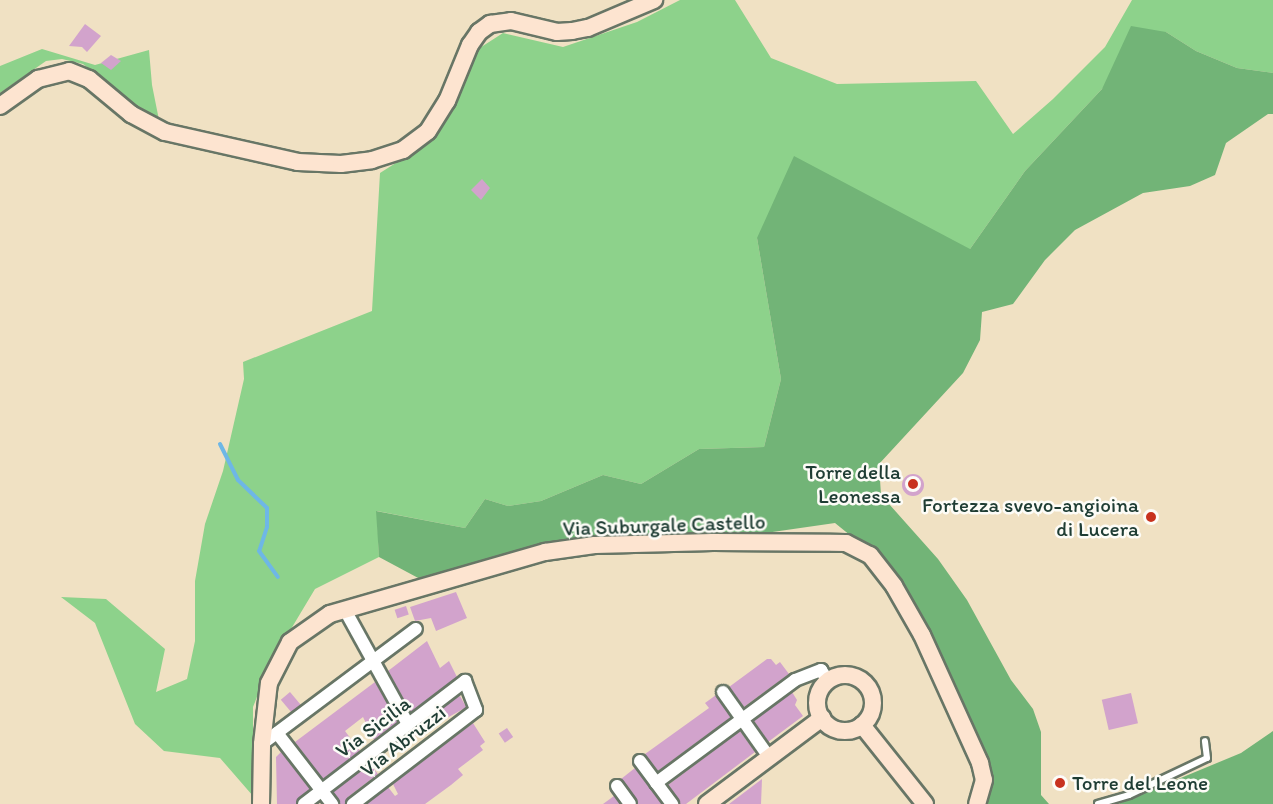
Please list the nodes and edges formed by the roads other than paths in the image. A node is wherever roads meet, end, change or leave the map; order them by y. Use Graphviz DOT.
graph roads {
  1 [pos="654,0"];
  2 [pos="0,106"];
  3 [pos="345,610"];
  4 [pos="416,629"];
  5 [pos="372,662"];
  6 [pos="465,681"];
  7 [pos="828,681"];
  8 [pos="723,692"];
  9 [pos="822,718"];
  10 [pos="742,719"];
  11 [pos="408,724"];
  12 [pos="862,725"];
  13 [pos="277,733"];
  14 [pos="1205,741"];
  15 [pos="262,744"];
  16 [pos="770,757"];
  17 [pos="640,761"];
  18 [pos="657,783"];
  19 [pos="616,786"];
  20 [pos="321,790"];
  21 [pos="261,804"];
  22 [pos="304,804"];
  23 [pos="332,804"];
  24 [pos="353,804"];
  25 [pos="630,804"];
  26 [pos="672,804"];
  27 [pos="707,804"];
  28 [pos="925,804"];
  29 [pos="977,804"];
  30 [pos="1098,804"];
  1 -- 2 [label="street"];
  3 -- 5 [label="street"];
  3 -- 15 [label="street, Via Suburgale Castello"];
  3 -- 29 [label="street, Via Suburgale Castello"];
  4 -- 5 [label="street"];
  5 -- 11 [label="street"];
  5 -- 13 [label="street"];
  6 -- 11 [label="street, Via Sicilia"];
  6 -- 24 [label="street, Via Abruzzi"];
  7 -- 9 [label="street"];
  7 -- 10 [label="street"];
  7 -- 12 [label="street"];
  8 -- 10 [label="street"];
  9 -- 12 [label="street"];
  9 -- 16 [label="street"];
  10 -- 16 [label="street"];
  10 -- 18 [label="street"];
  11 -- 20 [label="street, Via Sicilia"];
  12 -- 28 [label="street"];
  13 -- 15 [label="street"];
  13 -- 20 [label="street"];
  14 -- 30 [label="lane"];
  15 -- 21 [label="street, Via Suburgale Castello"];
  16 -- 27 [label="street"];
  17 -- 18 [label="street"];
  18 -- 26 [label="street"];
  19 -- 25 [label="street"];
  20 -- 22 [label="street, Via Sicilia"];
  20 -- 23 [label="street"];
}
